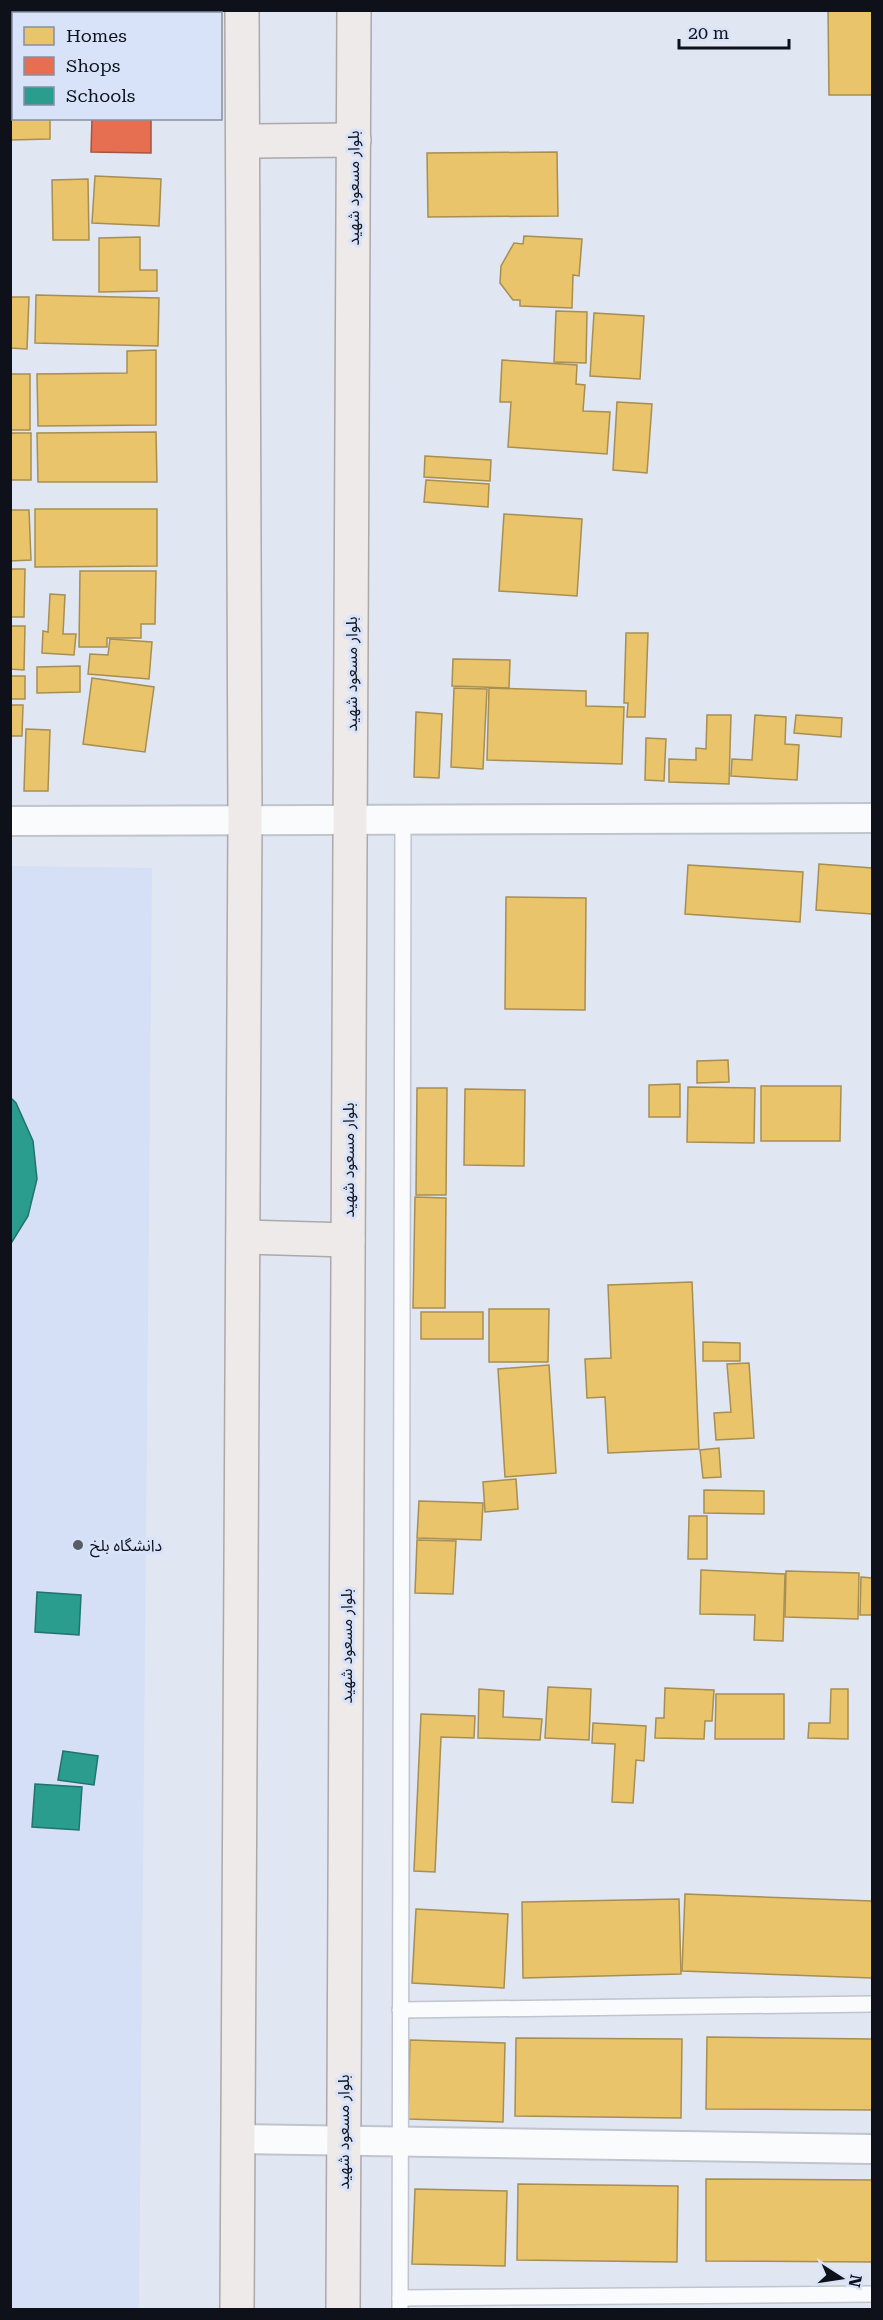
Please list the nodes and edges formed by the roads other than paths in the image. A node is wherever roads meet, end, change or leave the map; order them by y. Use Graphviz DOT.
graph roads {
  1 [pos="242,10"];
  2 [pos="354,10"];
  3 [pos="354,140"];
  4 [pos="243,141"];
  5 [pos="350,818"];
  6 [pos="403,818"];
  7 [pos="873,818"];
  8 [pos="10,821"];
  9 [pos="245,821"];
  10 [pos="243,1237"];
  11 [pos="348,1240"];
  12 [pos="873,2004"];
  13 [pos="400,2010"];
  14 [pos="238,2139"];
  15 [pos="343,2141"];
  16 [pos="400,2142"];
  17 [pos="873,2149"];
  18 [pos="873,2294"];
  19 [pos="400,2304"];
  20 [pos="237,2310"];
  21 [pos="343,2310"];
  1 -- 4 [label="main road"];
  2 -- 3 [label="main road, بلوار مسعود شهید"];
  3 -- 4 [label="main road"];
  3 -- 5 [label="main road, بلوار مسعود شهید"];
  4 -- 9 [label="main road"];
  5 -- 6 [label="street"];
  5 -- 9 [label="street"];
  5 -- 11 [label="main road, بلوار مسعود شهید"];
  6 -- 7 [label="street"];
  6 -- 13 [label="lane"];
  8 -- 9 [label="street"];
  9 -- 10 [label="main road"];
  10 -- 11 [label="main road"];
  10 -- 14 [label="main road"];
  11 -- 15 [label="main road, بلوار مسعود شهید"];
  12 -- 13 [label="lane"];
  13 -- 16 [label="lane"];
  14 -- 15 [label="street"];
  14 -- 20 [label="main road"];
  15 -- 16 [label="street"];
  15 -- 21 [label="main road, بلوار مسعود شهید"];
  16 -- 17 [label="street"];
  16 -- 19 [label="lane"];
  18 -- 19 [label="lane"];
}
